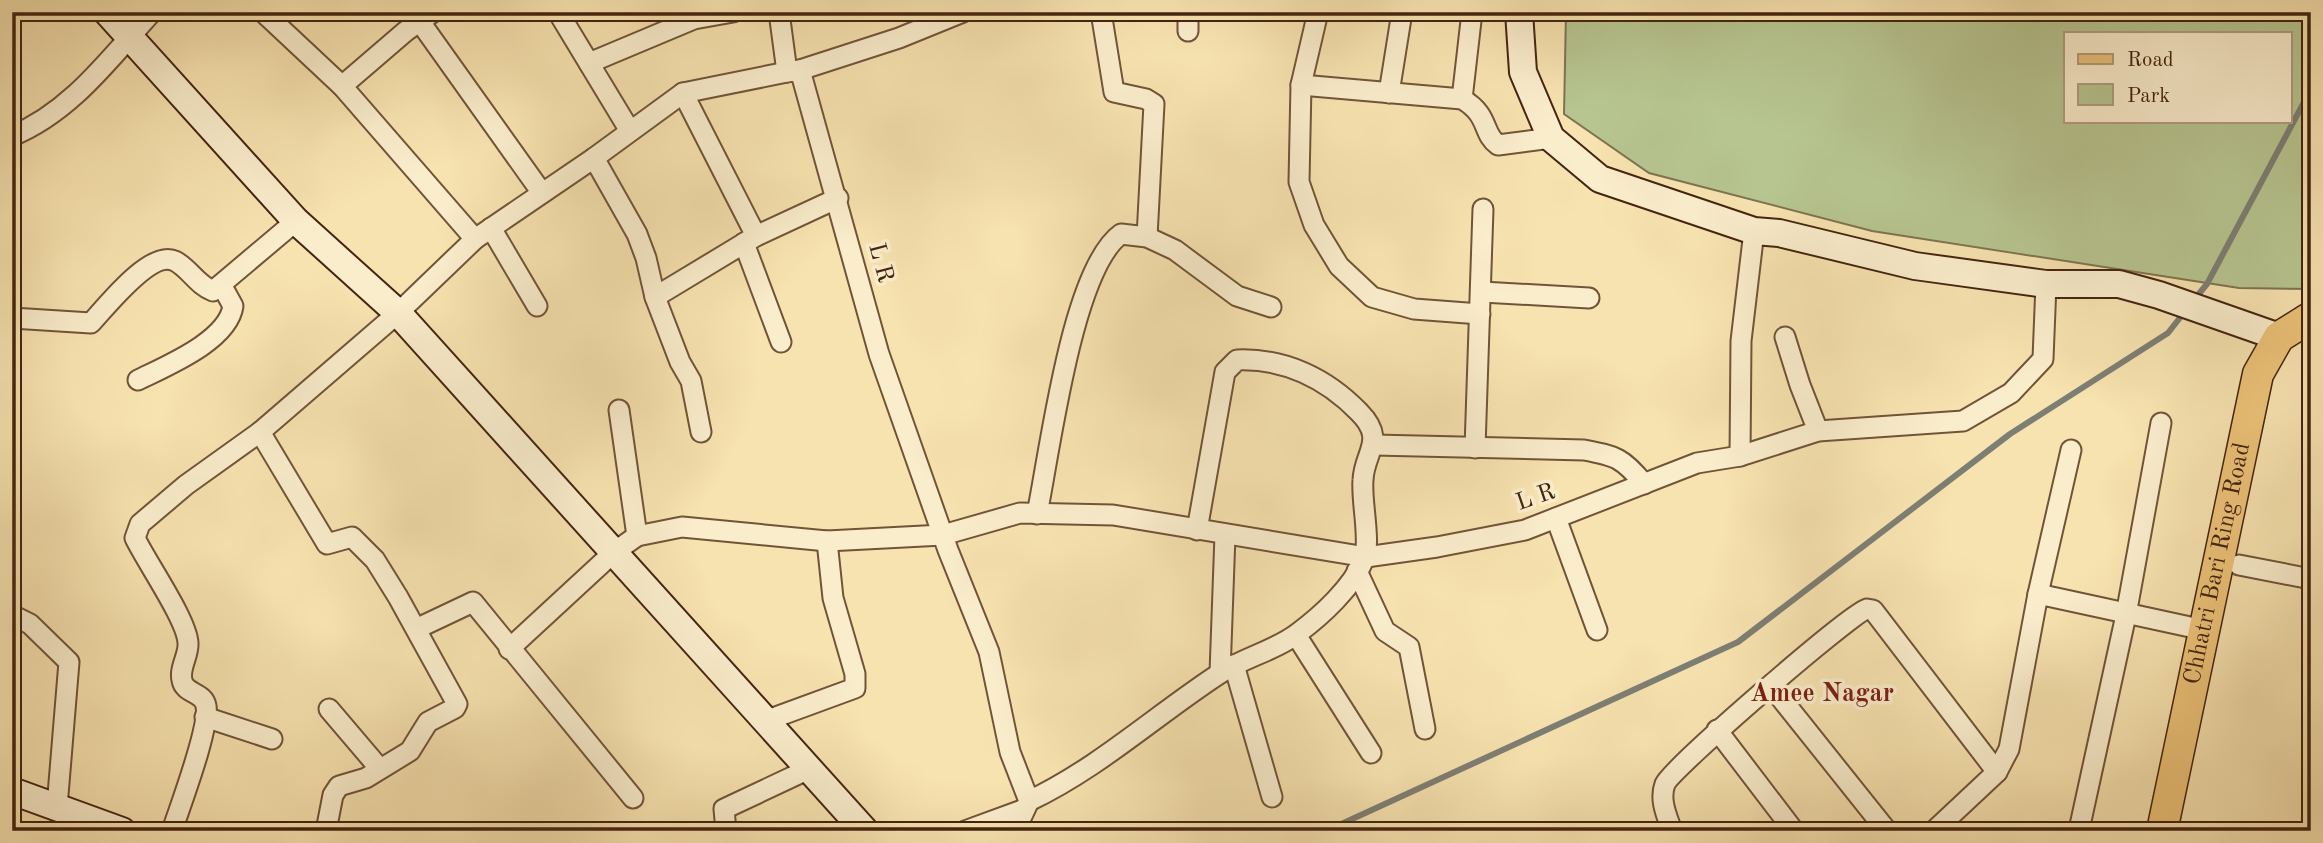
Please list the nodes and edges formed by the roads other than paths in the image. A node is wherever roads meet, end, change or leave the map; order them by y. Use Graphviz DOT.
graph roads {
  1 [pos="152,12"];
  2 [pos="558,12"];
  3 [pos="733,12"];
  4 [pos="779,12"];
  5 [pos="963,12"];
  6 [pos="1101,12"];
  7 [pos="1318,12"];
  8 [pos="1402,12"];
  9 [pos="1472,12"];
  10 [pos="1519,12"];
  11 [pos="267,14"];
  12 [pos="422,15"];
  13 [pos="115,21"];
  14 [pos="589,63"];
  15 [pos="793,71"];
  16 [pos="1301,85"];
  17 [pos="342,86"];
  18 [pos="683,93"];
  19 [pos="1389,93"];
  20 [pos="1462,99"];
  21 [pos="630,131"];
  22 [pos="12,136"];
  23 [pos="1551,138"];
  24 [pos="594,158"];
  25 [pos="542,193"];
  26 [pos="838,198"];
  27 [pos="1483,209"];
  28 [pos="296,221"];
  29 [pos="1754,231"];
  30 [pos="483,233"];
  31 [pos="1147,237"];
  32 [pos="750,239"];
  33 [pos="2046,284"];
  34 [pos="222,286"];
  35 [pos="1482,292"];
  36 [pos="655,297"];
  37 [pos="1589,298"];
  38 [pos="537,306"];
  39 [pos="1271,307"];
  40 [pos="398,313"];
  41 [pos="1480,314"];
  42 [pos="2311,317"];
  43 [pos="12,318"];
  44 [pos="1786,337"];
  45 [pos="2279,337"];
  46 [pos="2311,341"];
  47 [pos="781,342"];
  48 [pos="138,380"];
  49 [pos="619,410"];
  50 [pos="2161,423"];
  51 [pos="1818,431"];
  52 [pos="260,432"];
  53 [pos="701,432"];
  54 [pos="1374,445"];
  55 [pos="1475,448"];
  56 [pos="2071,450"];
  57 [pos="1740,456"];
  58 [pos="1644,484"];
  59 [pos="1037,514"];
  60 [pos="1556,518"];
  61 [pos="1197,530"];
  62 [pos="943,535"];
  63 [pos="637,536"];
  64 [pos="1225,536"];
  65 [pos="827,541"];
  66 [pos="613,553"];
  67 [pos="1361,564"];
  68 [pos="2239,565"];
  69 [pos="2311,579"];
  70 [pos="2038,594"];
  71 [pos="12,615"];
  72 [pos="2126,615"];
  73 [pos="418,628"];
  74 [pos="1597,630"];
  75 [pos="2204,630"];
  76 [pos="1296,635"];
  77 [pos="509,649"];
  78 [pos="1227,669"];
  79 [pos="1772,687"];
  80 [pos="329,709"];
  81 [pos="205,717"];
  82 [pos="765,721"];
  83 [pos="1424,729"];
  84 [pos="1717,730"];
  85 [pos="272,739"];
  86 [pos="1371,753"];
  87 [pos="380,769"];
  88 [pos="809,769"];
  89 [pos="1997,772"];
  90 [pos="12,791"];
  91 [pos="1272,797"];
  92 [pos="633,798"];
  93 [pos="1027,805"];
  94 [pos="57,807"];
  95 [pos="2078,830"];
  96 [pos="122,831"];
  97 [pos="172,831"];
  98 [pos="326,831"];
  99 [pos="726,831"];
  100 [pos="865,831"];
  101 [pos="965,831"];
  102 [pos="1015,831"];
  103 [pos="1672,831"];
  104 [pos="1794,831"];
  105 [pos="1887,831"];
  106 [pos="1934,831"];
  107 [pos="2162,831"];
  108 [pos="2183,831"];
  1 -- 13 [label="street"];
  2 -- 14 [label="street"];
  3 -- 14 [label="street"];
  4 -- 15 [label="street, L R"];
  5 -- 15 [label="street"];
  6 -- 31 [label="street"];
  7 -- 16 [label="street"];
  8 -- 19 [label="street"];
  9 -- 20 [label="street"];
  10 -- 23 [label="street"];
  11 -- 17 [label="street"];
  12 -- 17 [label="street"];
  12 -- 25 [label="street"];
  13 -- 22 [label="street"];
  13 -- 28 [label="street"];
  14 -- 21 [label="street"];
  15 -- 18 [label="street"];
  15 -- 26 [label="street, L R"];
  16 -- 19 [label="street"];
  16 -- 41 [label="street"];
  17 -- 30 [label="street"];
  18 -- 21 [label="street"];
  18 -- 32 [label="street"];
  19 -- 20 [label="street"];
  20 -- 23 [label="street"];
  21 -- 24 [label="street"];
  23 -- 29 [label="street"];
  24 -- 25 [label="street"];
  24 -- 36 [label="street"];
  25 -- 30 [label="street"];
  26 -- 32 [label="street"];
  26 -- 62 [label="street, L R"];
  27 -- 35 [label="street"];
  28 -- 34 [label="street"];
  28 -- 40 [label="street"];
  29 -- 33 [label="street"];
  29 -- 57 [label="street"];
  30 -- 38 [label="street"];
  30 -- 40 [label="street"];
  31 -- 39 [label="street"];
  31 -- 59 [label="street"];
  32 -- 36 [label="street"];
  32 -- 47 [label="street"];
  33 -- 45 [label="street"];
  33 -- 51 [label="street, L R"];
  34 -- 43 [label="street"];
  34 -- 48 [label="street"];
  35 -- 37 [label="street"];
  35 -- 41 [label="street"];
  36 -- 53 [label="street"];
  40 -- 52 [label="street"];
  40 -- 66 [label="street"];
  41 -- 55 [label="street"];
  42 -- 45 [label="main road, Chhatri Bari Ring Road"];
  44 -- 51 [label="street"];
  45 -- 75 [label="main road, Chhatri Bari Ring Road"];
  46 -- 68 [label="main road, Chhatri Bari Ring Road"];
  49 -- 63 [label="street"];
  50 -- 72 [label="street"];
  51 -- 57 [label="street, L R"];
  52 -- 73 [label="street"];
  52 -- 81 [label="street"];
  54 -- 55 [label="street"];
  54 -- 61 [label="street"];
  54 -- 67 [label="street"];
  55 -- 58 [label="street"];
  56 -- 70 [label="street"];
  57 -- 58 [label="street, L R"];
  58 -- 60 [label="street, L R"];
  59 -- 61 [label="street, L R"];
  59 -- 62 [label="street, L R"];
  60 -- 67 [label="street, L R"];
  60 -- 74 [label="street"];
  61 -- 64 [label="street, L R"];
  62 -- 65 [label="street, L R"];
  62 -- 93 [label="street, L R"];
  63 -- 65 [label="street, L R"];
  63 -- 66 [label="street, L R"];
  64 -- 67 [label="street, L R"];
  64 -- 78 [label="street"];
  65 -- 82 [label="street"];
  66 -- 77 [label="street, L R"];
  66 -- 82 [label="street"];
  67 -- 76 [label="street"];
  67 -- 83 [label="street"];
  68 -- 69 [label="street"];
  68 -- 108 [label="main road, Chhatri Bari Ring Road"];
  70 -- 72 [label="street"];
  70 -- 89 [label="street"];
  71 -- 94 [label="street"];
  72 -- 75 [label="street"];
  72 -- 95 [label="street"];
  73 -- 77 [label="street"];
  73 -- 87 [label="street"];
  75 -- 107 [label="main road, Chhatri Bari Ring Road"];
  76 -- 78 [label="street"];
  76 -- 86 [label="street"];
  77 -- 92 [label="street"];
  78 -- 91 [label="street"];
  78 -- 93 [label="street"];
  79 -- 84 [label="street"];
  79 -- 89 [label="street"];
  79 -- 105 [label="street"];
  80 -- 87 [label="street"];
  81 -- 85 [label="street"];
  81 -- 97 [label="street"];
  82 -- 88 [label="street"];
  84 -- 103 [label="street"];
  84 -- 104 [label="street"];
  87 -- 98 [label="street"];
  88 -- 99 [label="street"];
  88 -- 100 [label="street"];
  89 -- 106 [label="street"];
  90 -- 94 [label="street"];
  93 -- 101 [label="street"];
  93 -- 102 [label="street"];
  94 -- 96 [label="street"];
}
